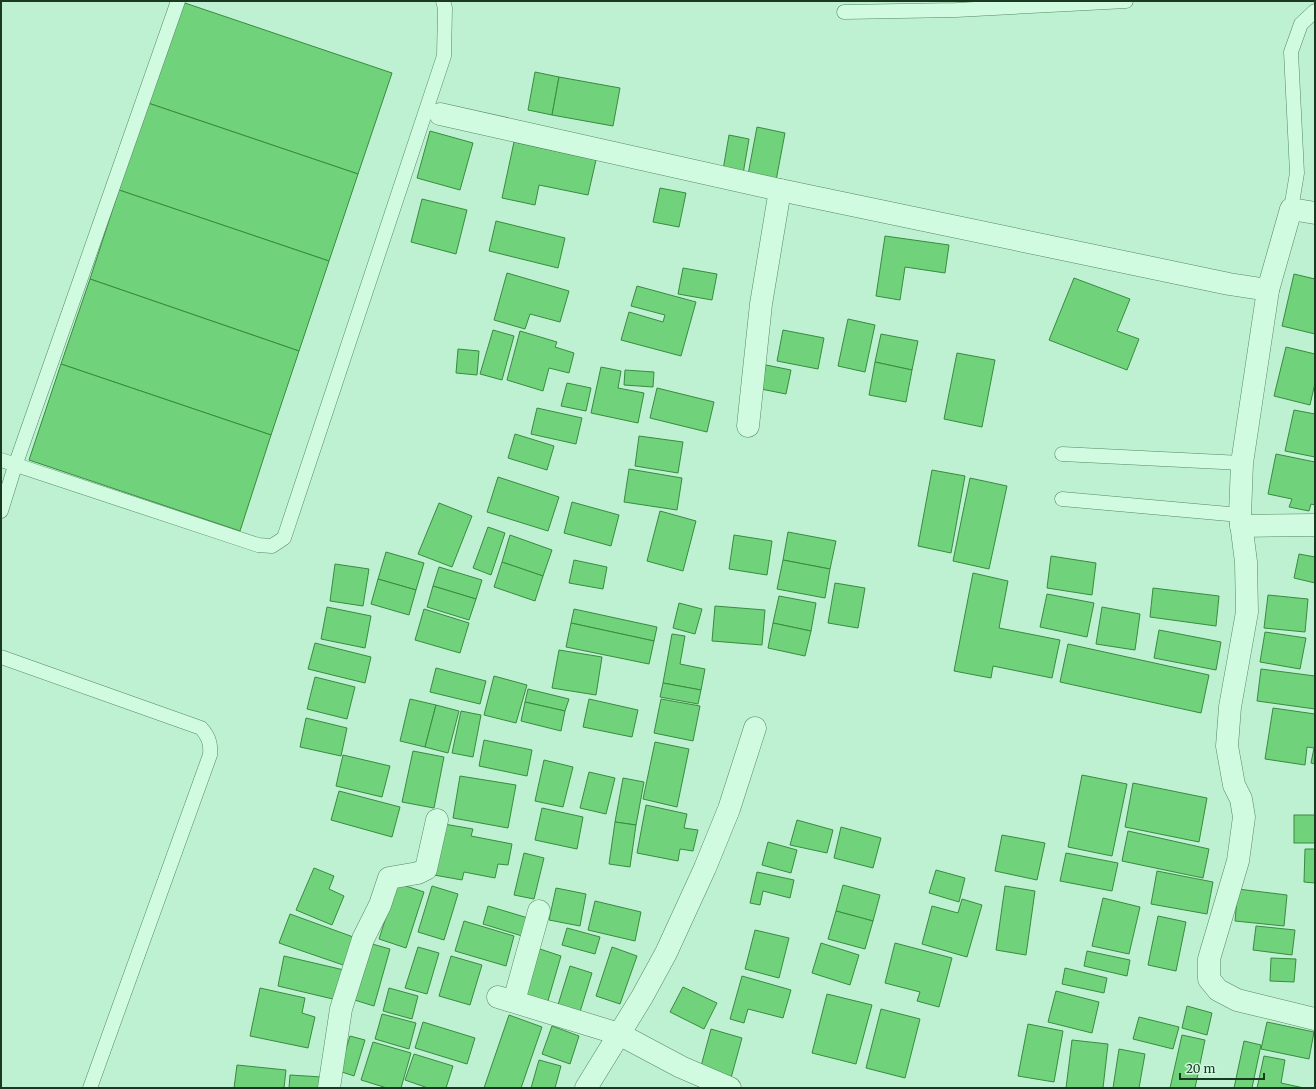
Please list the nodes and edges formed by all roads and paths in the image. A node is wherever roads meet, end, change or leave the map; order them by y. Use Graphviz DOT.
graph roads {
  1 [pos="178,1"];
  2 [pos="443,1"];
  3 [pos="1126,1"];
  4 [pos="956,6"];
  5 [pos="1315,11"];
  6 [pos="844,12"];
  7 [pos="440,114"];
  8 [pos="780,190"];
  9 [pos="1291,208"];
  10 [pos="1315,213"];
  11 [pos="1268,290"];
  12 [pos="748,426"];
  13 [pos="1062,454"];
  14 [pos="1,460"];
  15 [pos="1242,463"];
  16 [pos="15,466"];
  17 [pos="1062,499"];
  18 [pos="1,511"];
  19 [pos="1240,521"];
  20 [pos="1315,525"];
  21 [pos="1,657"];
  22 [pos="754,728"];
  23 [pos="437,820"];
  24 [pos="539,911"];
  25 [pos="1315,1018"];
  26 [pos="620,1034"];
  27 [pos="90,1088"];
  28 [pos="329,1088"];
  29 [pos="586,1088"];
  30 [pos="730,1088"];
  1 -- 16 [label="lane"];
  2 -- 16 [label="lane"];
  3 -- 4 [label="lane"];
  4 -- 6 [label="lane"];
  5 -- 9 [label="lane"];
  7 -- 8 [label="street"];
  8 -- 11 [label="street"];
  8 -- 12 [label="street"];
  9 -- 10 [label="street"];
  9 -- 11 [label="street"];
  11 -- 15 [label="street"];
  13 -- 15 [label="lane"];
  14 -- 16 [label="lane"];
  15 -- 19 [label="street"];
  16 -- 18 [label="lane"];
  17 -- 19 [label="lane"];
  19 -- 20 [label="street"];
  19 -- 25 [label="street"];
  21 -- 27 [label="lane"];
  22 -- 26 [label="street"];
  23 -- 28 [label="street"];
  24 -- 26 [label="street"];
  26 -- 29 [label="street"];
  26 -- 30 [label="street"];
}
